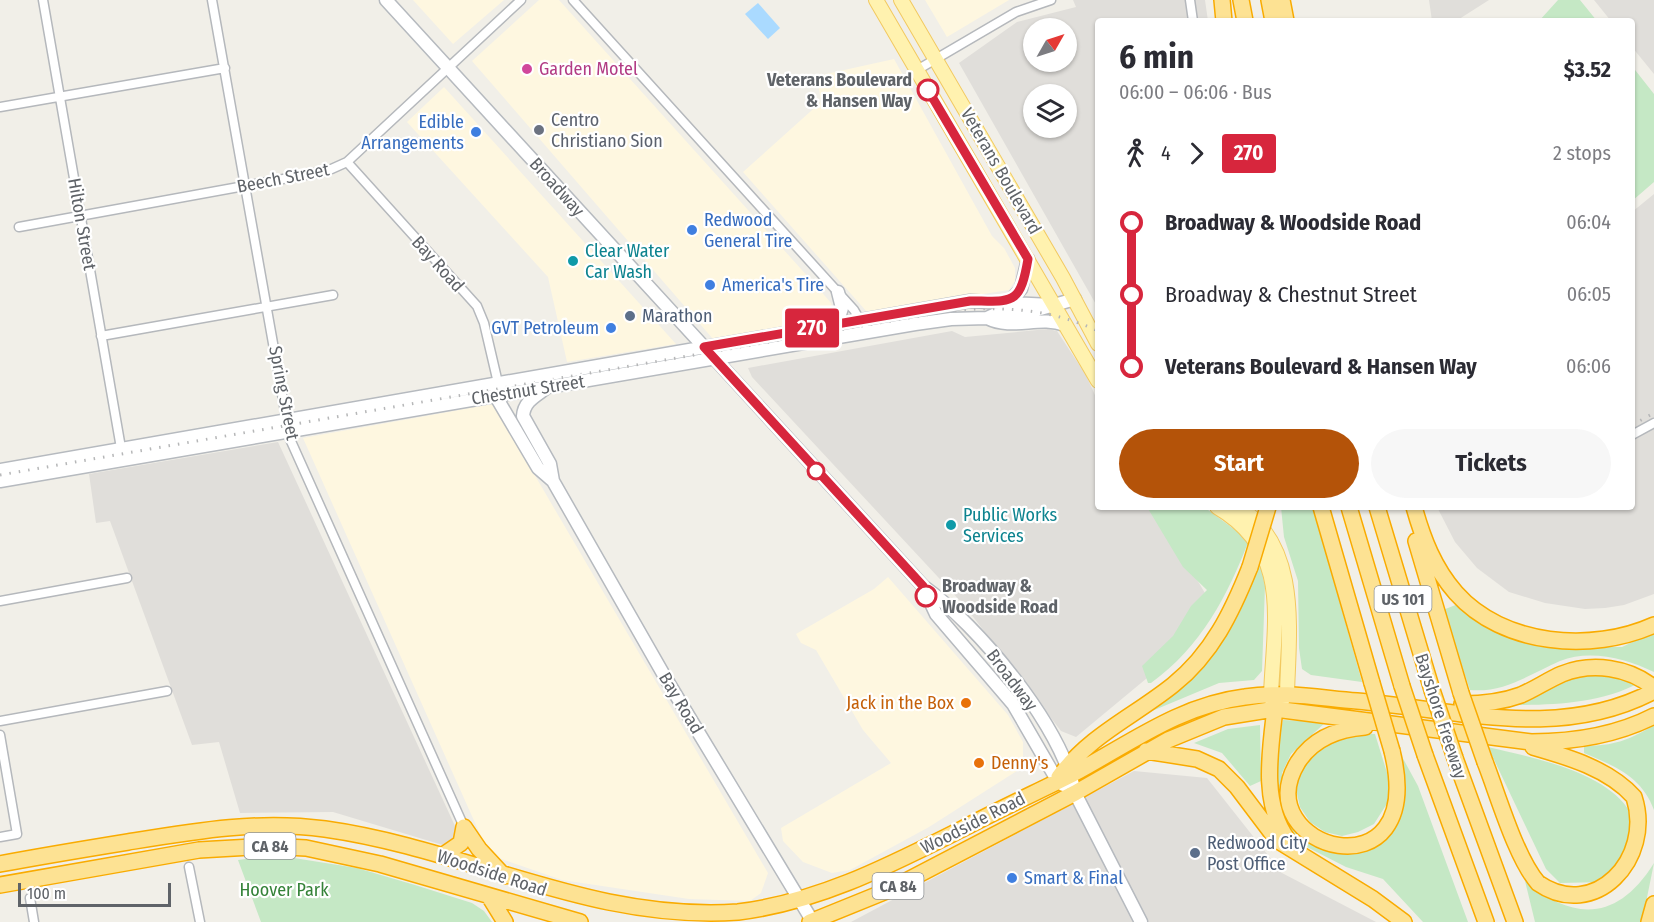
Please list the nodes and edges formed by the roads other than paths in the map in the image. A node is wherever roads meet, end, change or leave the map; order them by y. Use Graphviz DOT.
graph roads {
  1 [pos="43,0"];
  2 [pos="212,0"];
  3 [pos="386,0"];
  4 [pos="521,0"];
  5 [pos="573,0"];
  6 [pos="876,0"];
  7 [pos="901,0"];
  8 [pos="1052,0"];
  9 [pos="1190,0"];
  10 [pos="1222,0"];
  11 [pos="1241,0"];
  12 [pos="1269,0"];
  13 [pos="1282,0"];
  14 [pos="1193,18"];
  15 [pos="1224,18"];
  16 [pos="1244,18"];
  17 [pos="1272,18"];
  18 [pos="1285,18"];
  19 [pos="936,59"];
  20 [pos="449,67"];
  21 [pos="225,68"];
  22 [pos="917,70"];
  23 [pos="60,98"];
  24 [pos="0,107"];
  25 [pos="347,162"];
  26 [pos="246,186"];
  27 [pos="81,215"];
  28 [pos="19,227"];
  29 [pos="1028,259"];
  30 [pos="838,292"];
  31 [pos="333,296"];
  32 [pos="1075,299"];
  33 [pos="1010,301"];
  34 [pos="1055,305"];
  35 [pos="267,309"];
  36 [pos="987,318"];
  37 [pos="861,319"];
  38 [pos="833,324"];
  39 [pos="1065,325"];
  40 [pos="867,332"];
  41 [pos="101,336"];
  42 [pos="1095,338"];
  43 [pos="704,347"];
  44 [pos="714,358"];
  45 [pos="1095,376"];
  46 [pos="497,389"];
  47 [pos="545,389"];
  48 [pos="1654,423"];
  49 [pos="288,425"];
  50 [pos="1635,433"];
  51 [pos="121,448"];
  52 [pos="0,470"];
  53 [pos="0,481"];
  54 [pos="553,481"];
  55 [pos="1221,510"];
  56 [pos="1242,510"];
  57 [pos="1267,510"];
  58 [pos="1322,510"];
  59 [pos="1350,510"];
  60 [pos="1378,510"];
  61 [pos="1407,510"];
  62 [pos="1415,510"];
  63 [pos="127,578"];
  64 [pos="0,601"];
  65 [pos="1654,625"];
  66 [pos="1654,689"];
  67 [pos="167,691"];
  68 [pos="1287,693"];
  69 [pos="1367,701"];
  70 [pos="1273,702"];
  71 [pos="1654,716"];
  72 [pos="0,721"];
  73 [pos="1385,726"];
  74 [pos="1385,726"];
  75 [pos="1385,726"];
  76 [pos="1385,726"];
  77 [pos="1390,726"];
  78 [pos="0,735"];
  79 [pos="1483,737"];
  80 [pos="1146,751"];
  81 [pos="1065,774"];
  82 [pos="1074,793"];
  83 [pos="464,827"];
  84 [pos="0,837"];
  85 [pos="1298,854"];
  86 [pos="1648,855"];
  87 [pos="442,856"];
  88 [pos="0,864"];
  89 [pos="189,867"];
  90 [pos="506,878"];
  91 [pos="0,885"];
  92 [pos="1624,890"];
  93 [pos="489,896"];
  94 [pos="30,898"];
  95 [pos="800,899"];
  96 [pos="1654,904"];
  97 [pos="535,910"];
  98 [pos="521,921"];
  99 [pos="34,922"];
  100 [pos="200,922"];
  101 [pos="505,922"];
  102 [pos="580,922"];
  103 [pos="812,922"];
  104 [pos="1141,922"];
  105 [pos="1404,922"];
  106 [pos="1486,922"];
  107 [pos="1515,922"];
  108 [pos="1650,922"];
  1 -- 23 [label="street, Hilton Street"];
  2 -- 21 [label="street, Spring Street"];
  3 -- 20 [label="street, Broadway"];
  4 -- 20 [label="street, Beech Street"];
  5 -- 30 [label="street"];
  6 -- 22 [label="main road, Veterans Boulevard"];
  7 -- 19 [label="main road, Veterans Boulevard"];
  8 -- 19 [label="street"];
  9 -- 14 [label="street"];
  10 -- 15 [label="highway"];
  11 -- 16 [label="highway"];
  12 -- 17 [label="highway"];
  13 -- 18 [label="highway"];
  19 -- 22 [label="street"];
  19 -- 32 [label="main road, Veterans Boulevard"];
  20 -- 25 [label="street, Beech Street"];
  20 -- 43 [label="street, Broadway"];
  21 -- 23 [label="street"];
  21 -- 26 [label="street, Spring Street"];
  22 -- 29 [label="main road, Veterans Boulevard"];
  23 -- 24 [label="street"];
  23 -- 27 [label="street, Hilton Street"];
  25 -- 26 [label="street, Beech Street"];
  25 -- 46 [label="street, Bay Road"];
  26 -- 27 [label="street, Beech Street"];
  26 -- 35 [label="street, Spring Street"];
  27 -- 28 [label="street, Beech Street"];
  27 -- 41 [label="street, Hilton Street"];
  29 -- 33 [label="street"];
  29 -- 34 [label="main road, Veterans Boulevard"];
  30 -- 37 [label="street"];
  30 -- 38 [label="street"];
  31 -- 35 [label="street"];
  32 -- 34 [label="street, Chestnut Street"];
  32 -- 42 [label="main road, Veterans Boulevard"];
  33 -- 34 [label="street, Chestnut Street"];
  33 -- 37 [label="street, Chestnut Street"];
  34 -- 36 [label="street, Chestnut Street"];
  34 -- 39 [label="main road, Veterans Boulevard"];
  35 -- 41 [label="street"];
  35 -- 49 [label="street, Spring Street"];
  36 -- 39 [label="street"];
  36 -- 40 [label="street, Chestnut Street"];
  37 -- 38 [label="street, Chestnut Street"];
  37 -- 40 [label="street"];
  38 -- 43 [label="street, Chestnut Street"];
  39 -- 45 [label="main road, Veterans Boulevard"];
  40 -- 44 [label="street, Chestnut Street"];
  41 -- 51 [label="street, Hilton Street"];
  43 -- 44 [label="street, Broadway"];
  43 -- 46 [label="street, Chestnut Street"];
  44 -- 47 [label="street, Chestnut Street"];
  44 -- 81 [label="street, Broadway"];
  46 -- 47 [label="street, Chestnut Street"];
  46 -- 49 [label="street, Chestnut Street"];
  46 -- 54 [label="street, Bay Road"];
  47 -- 54 [label="street, Bay Road"];
  48 -- 50 [label="street"];
  49 -- 51 [label="street, Chestnut Street"];
  49 -- 53 [label="street, Chestnut Street"];
  49 -- 83 [label="street, Spring Street"];
  51 -- 52 [label="street, Chestnut Street"];
  54 -- 95 [label="street, Bay Road"];
  55 -- 70 [label="main road"];
  56 -- 68 [label="main road"];
  57 -- 81 [label="highway, bridge"];
  58 -- 73 [label="highway, bridge"];
  59 -- 106 [label="highway, Bayshore Freeway / US 101, bridge"];
  60 -- 107 [label="highway, Bayshore Freeway / US 101, bridge"];
  61 -- 92 [label="highway, bridge"];
  62 -- 65 [label="highway"];
  63 -- 64 [label="street"];
  66 -- 69 [label="highway, Woodside Road"];
  66 -- 69 [label="highway"];
  67 -- 72 [label="street"];
  68 -- 69 [label="highway, Woodside Road / CA 84"];
  68 -- 70 [label="highway, Woodside Road / CA 84"];
  70 -- 77 [label="highway, Woodside Road"];
  70 -- 80 [label="highway, Woodside Road"];
  70 -- 81 [label="highway, Woodside Road / CA 84"];
  70 -- 85 [label="highway"];
  71 -- 79 [label="highway, Woodside Road"];
  74 -- 75 [label="highway, bridge"];
  76 -- 77 [label="highway, bridge"];
  77 -- 79 [label="highway, Woodside Road"];
  78 -- 84 [label="street"];
  79 -- 86 [label="highway"];
  80 -- 82 [label="highway, Woodside Road / CA 84"];
  80 -- 85 [label="highway"];
  81 -- 82 [label="street, Broadway"];
  81 -- 95 [label="highway, Woodside Road / CA 84"];
  82 -- 103 [label="highway, Woodside Road / CA 84"];
  82 -- 104 [label="street, Broadway"];
  83 -- 87 [label="highway"];
  83 -- 90 [label="highway"];
  85 -- 105 [label="highway"];
  87 -- 88 [label="highway, Woodside Road / CA 84"];
  87 -- 90 [label="highway, Woodside Road / CA 84"];
  89 -- 100 [label="street"];
  90 -- 95 [label="highway, Woodside Road / CA 84"];
  91 -- 93 [label="highway, Woodside Road / CA 84"];
  93 -- 97 [label="highway, Woodside Road / CA 84"];
  93 -- 101 [label="highway"];
  94 -- 99 [label="street"];
  95 -- 103 [label="street, Bay Road"];
  96 -- 108 [label="highway"];
  97 -- 98 [label="highway"];
  97 -- 102 [label="highway, Woodside Road / CA 84"];
}
